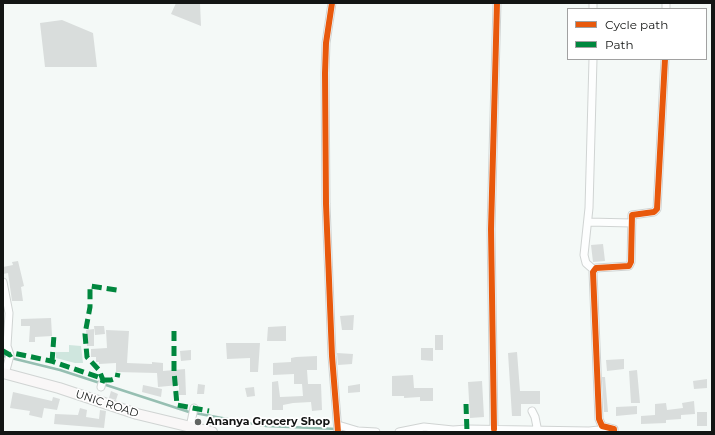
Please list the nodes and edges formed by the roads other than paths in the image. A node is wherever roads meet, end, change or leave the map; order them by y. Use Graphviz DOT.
graph roads {
  1 [pos="332,3"];
  2 [pos="497,3"];
  3 [pos="593,60"];
  4 [pos="665,60"];
  5 [pos="588,222"];
  6 [pos="632,223"];
  7 [pos="594,270"];
  8 [pos="3,282"];
  9 [pos="4,374"];
  10 [pos="194,408"];
  11 [pos="532,412"];
  12 [pos="191,422"];
  13 [pos="338,428"];
  14 [pos="494,429"];
  15 [pos="613,430"];
  16 [pos="538,431"];
  17 [pos="212,432"];
  18 [pos="376,432"];
  19 [pos="399,432"];
  1 -- 13 [label="street"];
  2 -- 14 [label="street"];
  3 -- 5 [label="street"];
  4 -- 6 [label="street"];
  5 -- 6 [label="street"];
  5 -- 7 [label="street"];
  6 -- 7 [label="street"];
  7 -- 15 [label="street"];
  8 -- 9 [label="street"];
  9 -- 12 [label="main road, UNIC ROAD"];
  10 -- 12 [label="street"];
  11 -- 16 [label="street"];
  12 -- 17 [label="main road, UNIC ROAD"];
  13 -- 18 [label="street"];
  14 -- 16 [label="street"];
  14 -- 19 [label="street"];
  15 -- 16 [label="street"];
}
